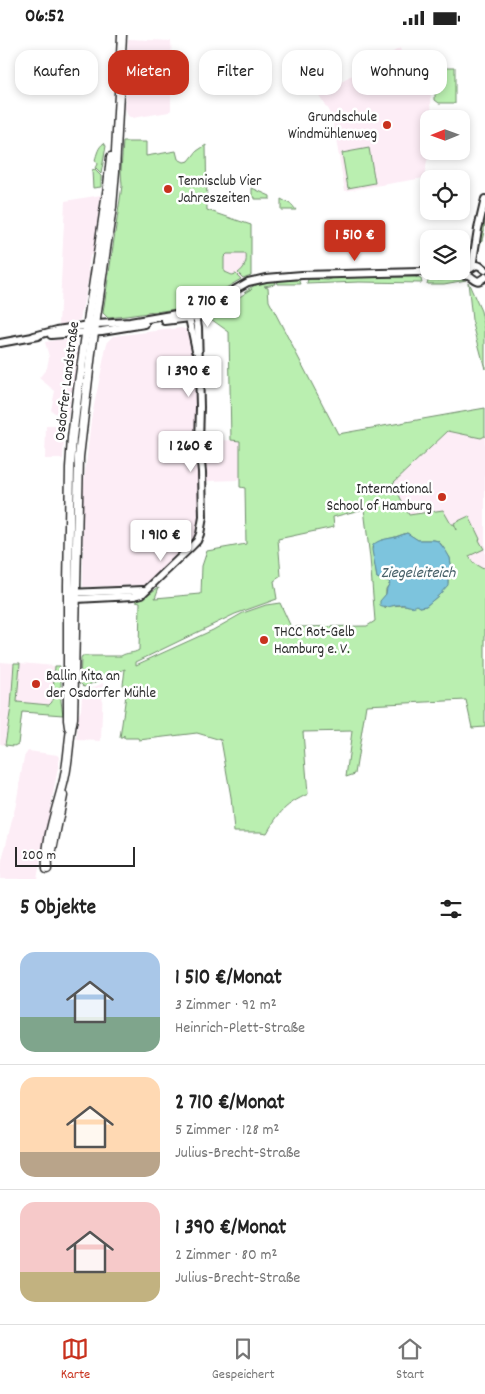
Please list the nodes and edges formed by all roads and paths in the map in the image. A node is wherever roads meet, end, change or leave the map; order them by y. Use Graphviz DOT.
graph roads {
  1 [pos="118,35"];
  2 [pos="122,35"];
  3 [pos="485,199"];
  4 [pos="96,267"];
  5 [pos="477,270"];
  6 [pos="420,272"];
  7 [pos="484,277"];
  8 [pos="102,285"];
  9 [pos="220,298"];
  10 [pos="188,315"];
  11 [pos="197,316"];
  12 [pos="91,328"];
  13 [pos="0,343"];
  14 [pos="199,363"];
  15 [pos="68,593"];
  16 [pos="76,596"];
  17 [pos="70,732"];
  18 [pos="45,879"];
  1 -- 4 [label="main road, Osdorfer Landstraße"];
  2 -- 8 [label="main road, Osdorfer Landstraße"];
  3 -- 5 [label="street"];
  4 -- 8 [label="main road"];
  4 -- 12 [label="main road, Osdorfer Landstraße"];
  5 -- 7 [label="street"];
  5 -- 7 [label="street"];
  6 -- 9 [label="street"];
  8 -- 12 [label="main road, Osdorfer Landstraße"];
  9 -- 10 [label="street"];
  9 -- 11 [label="street"];
  10 -- 11 [label="street"];
  10 -- 12 [label="street"];
  10 -- 14 [label="street"];
  11 -- 14 [label="street"];
  12 -- 13 [label="street"];
  12 -- 15 [label="main road, Osdorfer Landstraße"];
  12 -- 16 [label="main road, Osdorfer Landstraße"];
  14 -- 16 [label="street"];
  15 -- 16 [label="street"];
  15 -- 17 [label="main road, Osdorfer Landstraße"];
  16 -- 17 [label="main road, Osdorfer Landstraße"];
  17 -- 18 [label="main road, Osdorfer Landstraße"];
}
